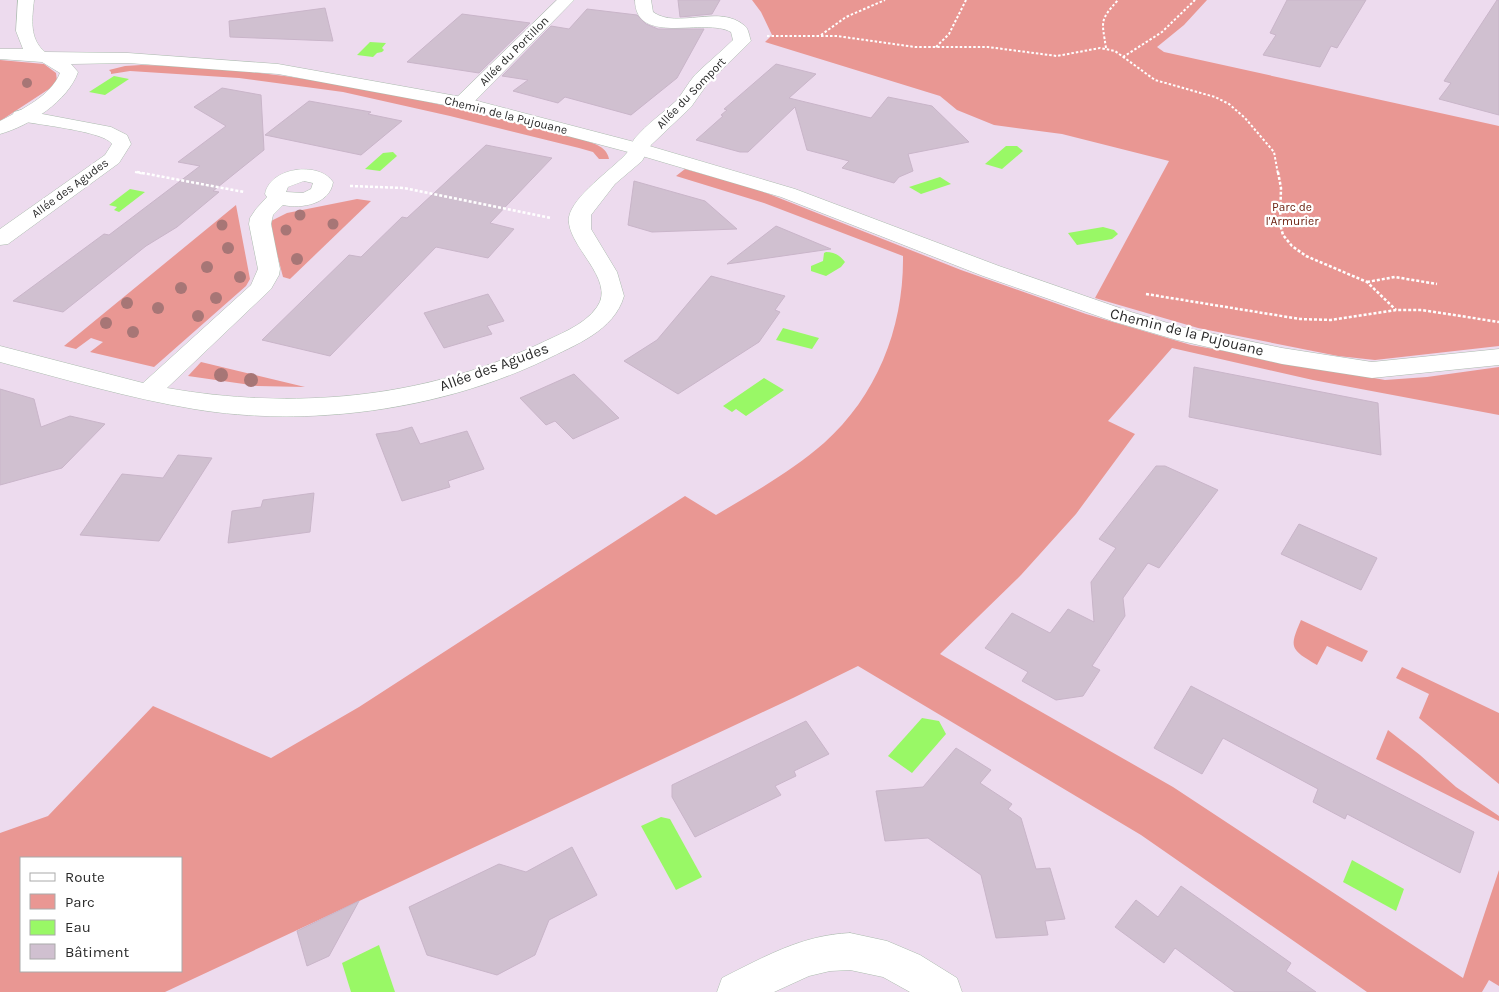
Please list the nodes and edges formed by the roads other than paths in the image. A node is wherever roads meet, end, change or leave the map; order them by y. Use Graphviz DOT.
graph roads {
  1 [pos="26,0"];
  2 [pos="566,0"];
  3 [pos="642,0"];
  4 [pos="25,27"];
  5 [pos="0,46"];
  6 [pos="0,54"];
  7 [pos="45,57"];
  8 [pos="174,61"];
  9 [pos="56,94"];
  10 [pos="462,103"];
  11 [pos="7,125"];
  12 [pos="639,149"];
  13 [pos="324,187"];
  14 [pos="0,239"];
  15 [pos="0,354"];
  16 [pos="1499,357"];
  17 [pos="149,392"];
  18 [pos="736,992"];
  19 [pos="943,992"];
  1 -- 4 [label="street"];
  2 -- 10 [label="street, Allée du Portillon"];
  3 -- 12 [label="street, Allée du Somport"];
  4 -- 5 [label="street"];
  4 -- 7 [label="street"];
  6 -- 7 [label="street, Chemin de la Pujouane"];
  7 -- 8 [label="street, Chemin de la Pujouane"];
  7 -- 9 [label="street"];
  8 -- 9 [label="street, Chemin de la Pujouane"];
  8 -- 10 [label="street, Chemin de la Pujouane"];
  9 -- 11 [label="street, Chemin de la Pujouane"];
  10 -- 12 [label="street, Chemin de la Pujouane"];
  11 -- 14 [label="street, Allée des Agudes"];
  12 -- 16 [label="street, Chemin de la Pujouane"];
  12 -- 17 [label="street, Allée des Agudes"];
  13 -- 17 [label="street"];
  15 -- 17 [label="street, Allée des Agudes"];
  18 -- 19 [label="street"];
}
